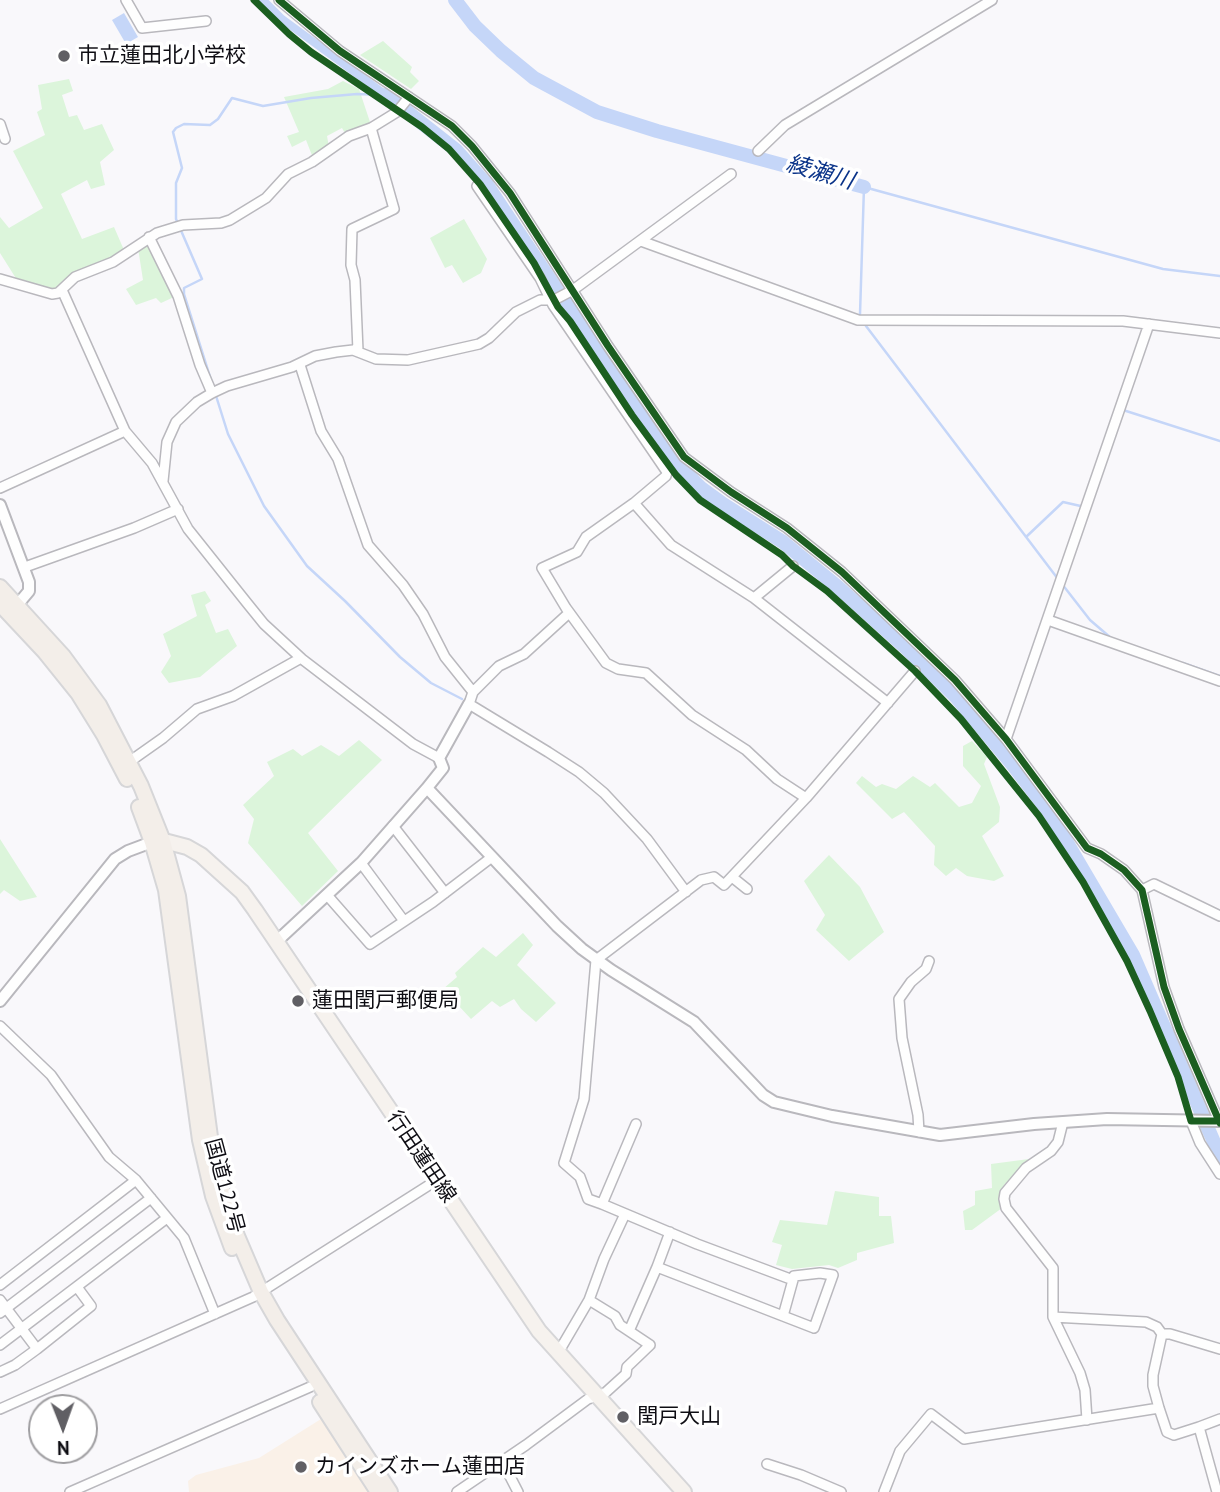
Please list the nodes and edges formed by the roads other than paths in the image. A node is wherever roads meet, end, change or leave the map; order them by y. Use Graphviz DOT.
graph roads {
  1 [pos="126,0"];
  2 [pos="279,0"];
  3 [pos="992,0"];
  4 [pos="206,21"];
  5 [pos="405,102"];
  6 [pos="0,124"];
  7 [pos="371,128"];
  8 [pos="5,139"];
  9 [pos="758,151"];
  10 [pos="730,174"];
  11 [pos="477,186"];
  12 [pos="149,237"];
  13 [pos="641,241"];
  14 [pos="0,279"];
  15 [pos="62,290"];
  16 [pos="568,292"];
  17 [pos="553,300"];
  18 [pos="1149,324"];
  19 [pos="1220,333"];
  20 [pos="358,351"];
  21 [pos="300,365"];
  22 [pos="212,393"];
  23 [pos="125,431"];
  24 [pos="163,481"];
  25 [pos="0,488"];
  26 [pos="634,503"];
  27 [pos="0,505"];
  28 [pos="178,509"];
  29 [pos="793,566"];
  30 [pos="25,567"];
  31 [pos="0,587"];
  32 [pos="754,598"];
  33 [pos="7,610"];
  34 [pos="569,613"];
  35 [pos="1048,620"];
  36 [pos="301,658"];
  37 [pos="915,671"];
  38 [pos="1220,681"];
  39 [pos="474,692"];
  40 [pos="888,703"];
  41 [pos="469,704"];
  42 [pos="1006,739"];
  43 [pos="439,758"];
  44 [pos="129,762"];
  45 [pos="427,788"];
  46 [pos="806,798"];
  47 [pos="394,826"];
  48 [pos="158,842"];
  49 [pos="492,857"];
  50 [pos="361,863"];
  51 [pos="732,877"];
  52 [pos="747,889"];
  53 [pos="1142,890"];
  54 [pos="686,892"];
  55 [pos="445,893"];
  56 [pos="327,895"];
  57 [pos="1220,916"];
  58 [pos="404,921"];
  59 [pos="276,942"];
  60 [pos="596,960"];
  61 [pos="929,961"];
  62 [pos="0,1001"];
  63 [pos="0,1026"];
  64 [pos="1192,1121"];
  65 [pos="1218,1121"];
  66 [pos="1063,1122"];
  67 [pos="636,1124"];
  68 [pos="919,1132"];
  69 [pos="1220,1174"];
  70 [pos="136,1180"];
  71 [pos="437,1180"];
  72 [pos="151,1198"];
  73 [pos="603,1204"];
  74 [pos="625,1214"];
  75 [pos="167,1218"];
  76 [pos="670,1232"];
  77 [pos="657,1268"];
  78 [pos="793,1280"];
  79 [pos="0,1284"];
  80 [pos="77,1287"];
  81 [pos="257,1294"];
  82 [pos="0,1300"];
  83 [pos="589,1300"];
  84 [pos="3,1311"];
  85 [pos="215,1314"];
  86 [pos="782,1316"];
  87 [pos="1053,1317"];
  88 [pos="22,1329"];
  89 [pos="629,1331"];
  90 [pos="1162,1334"];
  91 [pos="0,1345"];
  92 [pos="37,1349"];
  93 [pos="1220,1349"];
  94 [pos="558,1353"];
  95 [pos="0,1372"];
  96 [pos="310,1387"];
  97 [pos="597,1396"];
  98 [pos="0,1409"];
  99 [pos="1159,1409"];
  100 [pos="1220,1419"];
  101 [pos="1087,1420"];
  102 [pos="1199,1427"];
  103 [pos="502,1461"];
  104 [pos="767,1464"];
  105 [pos="70,1492"];
  106 [pos="378,1492"];
  107 [pos="390,1492"];
  108 [pos="457,1492"];
  109 [pos="518,1492"];
  110 [pos="684,1492"];
  111 [pos="841,1492"];
  112 [pos="884,1492"];
  113 [pos="1217,1492"];
  1 -- 4 [label="street"];
  2 -- 5 [label="street"];
  3 -- 9 [label="street"];
  5 -- 7 [label="street"];
  5 -- 16 [label="street"];
  6 -- 8 [label="street"];
  7 -- 12 [label="street"];
  7 -- 20 [label="street"];
  10 -- 13 [label="street"];
  11 -- 17 [label="street"];
  12 -- 15 [label="street"];
  12 -- 22 [label="street"];
  13 -- 16 [label="street"];
  13 -- 18 [label="street"];
  14 -- 15 [label="street"];
  15 -- 23 [label="street"];
  16 -- 17 [label="street"];
  16 -- 42 [label="street"];
  17 -- 20 [label="street"];
  17 -- 26 [label="street"];
  18 -- 19 [label="street"];
  18 -- 35 [label="street"];
  20 -- 21 [label="street"];
  21 -- 22 [label="street"];
  21 -- 39 [label="street"];
  22 -- 24 [label="street"];
  23 -- 24 [label="street"];
  23 -- 25 [label="street"];
  24 -- 28 [label="street"];
  26 -- 32 [label="street"];
  26 -- 34 [label="street"];
  27 -- 30 [label="street"];
  28 -- 30 [label="street"];
  28 -- 36 [label="street"];
  29 -- 32 [label="street"];
  30 -- 33 [label="street"];
  31 -- 33 [label="highway"];
  32 -- 40 [label="street"];
  33 -- 44 [label="highway"];
  33 -- 48 [label="highway"];
  34 -- 39 [label="street"];
  34 -- 46 [label="street"];
  35 -- 38 [label="street"];
  35 -- 42 [label="street"];
  36 -- 43 [label="street"];
  36 -- 44 [label="street"];
  37 -- 40 [label="street"];
  39 -- 41 [label="street"];
  40 -- 46 [label="street"];
  41 -- 43 [label="street"];
  41 -- 54 [label="street"];
  42 -- 53 [label="street"];
  43 -- 45 [label="street"];
  44 -- 48 [label="highway"];
  45 -- 47 [label="street"];
  45 -- 49 [label="street"];
  46 -- 51 [label="street"];
  47 -- 50 [label="street"];
  47 -- 55 [label="street"];
  48 -- 59 [label="main road, 行田蓮田線"];
  48 -- 62 [label="street"];
  48 -- 81 [label="highway, 国道122号"];
  49 -- 55 [label="street"];
  49 -- 60 [label="street"];
  50 -- 56 [label="street"];
  50 -- 58 [label="street"];
  51 -- 52 [label="street"];
  51 -- 54 [label="street"];
  53 -- 57 [label="street"];
  53 -- 65 [label="street"];
  54 -- 60 [label="street"];
  55 -- 58 [label="street"];
  56 -- 58 [label="street"];
  56 -- 59 [label="street"];
  59 -- 71 [label="main road, 行田蓮田線"];
  60 -- 68 [label="street"];
  60 -- 73 [label="street"];
  61 -- 68 [label="street"];
  63 -- 70 [label="street"];
  64 -- 65 [label="street"];
  64 -- 66 [label="street"];
  64 -- 69 [label="street"];
  66 -- 68 [label="street"];
  66 -- 87 [label="street"];
  67 -- 73 [label="street"];
  70 -- 72 [label="street"];
  70 -- 79 [label="street"];
  71 -- 81 [label="street"];
  71 -- 94 [label="main road, 行田蓮田線"];
  72 -- 75 [label="street"];
  72 -- 84 [label="street"];
  73 -- 74 [label="street"];
  74 -- 76 [label="street"];
  74 -- 83 [label="street"];
  75 -- 80 [label="street"];
  75 -- 85 [label="street"];
  76 -- 77 [label="street"];
  76 -- 78 [label="street"];
  77 -- 86 [label="street"];
  77 -- 89 [label="street"];
  78 -- 86 [label="street"];
  78 -- 86 [label="street"];
  80 -- 88 [label="street"];
  80 -- 92 [label="street"];
  81 -- 85 [label="street"];
  81 -- 96 [label="highway, 国道122号"];
  81 -- 107 [label="highway, 国道122号"];
  82 -- 84 [label="street"];
  83 -- 89 [label="street"];
  83 -- 94 [label="street"];
  84 -- 88 [label="street"];
  85 -- 98 [label="street"];
  87 -- 90 [label="street"];
  87 -- 101 [label="street"];
  88 -- 91 [label="street"];
  88 -- 92 [label="street"];
  89 -- 97 [label="street"];
  90 -- 93 [label="street"];
  90 -- 99 [label="street"];
  92 -- 95 [label="street"];
  94 -- 97 [label="main road, 行田蓮田線"];
  96 -- 105 [label="street"];
  96 -- 106 [label="highway, 国道122号"];
  97 -- 103 [label="street"];
  97 -- 110 [label="main road, 行田蓮田線"];
  99 -- 101 [label="street"];
  99 -- 102 [label="street"];
  100 -- 102 [label="street"];
  101 -- 112 [label="street"];
  102 -- 113 [label="street"];
  103 -- 108 [label="street"];
  103 -- 109 [label="street"];
  104 -- 111 [label="street"];
}
